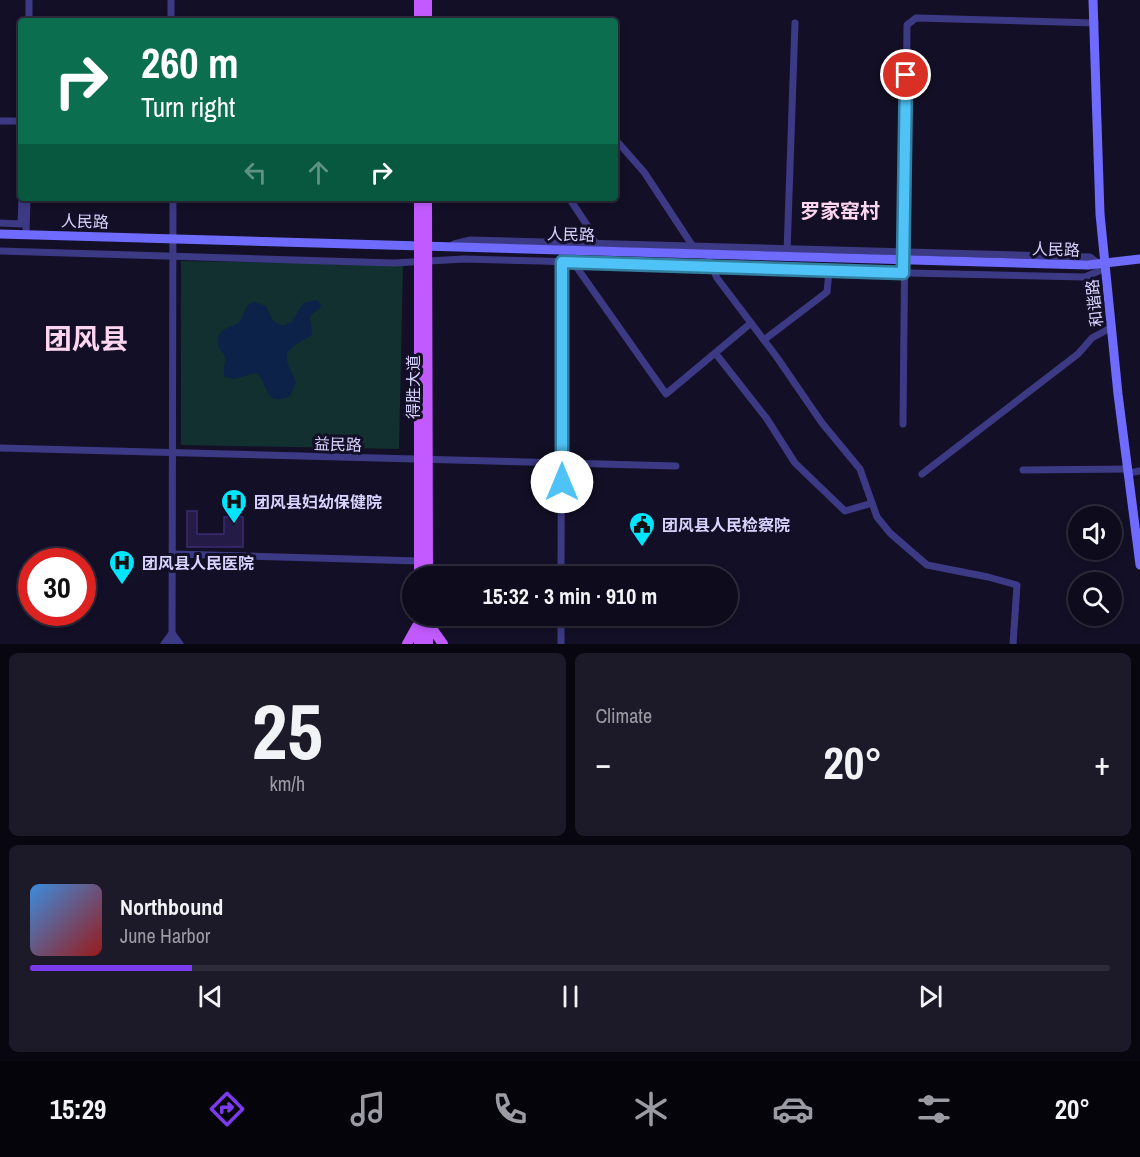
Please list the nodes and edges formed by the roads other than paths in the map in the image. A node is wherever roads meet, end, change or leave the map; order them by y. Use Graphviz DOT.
graph roads {
  1 [pos="29,0"];
  2 [pos="171,0"];
  3 [pos="419,0"];
  4 [pos="427,0"];
  5 [pos="1093,0"];
  6 [pos="29,18"];
  7 [pos="171,18"];
  8 [pos="419,18"];
  9 [pos="427,18"];
  10 [pos="795,23"];
  11 [pos="1095,23"];
  12 [pos="0,123"];
  13 [pos="18,123"];
  14 [pos="618,142"];
  15 [pos="22,201"];
  16 [pos="27,201"];
  17 [pos="173,201"];
  18 [pos="419,201"];
  19 [pos="427,201"];
  20 [pos="570,201"];
  21 [pos="0,223"];
  22 [pos="0,234"];
  23 [pos="26,234"];
  24 [pos="0,239"];
  25 [pos="173,241"];
  26 [pos="595,243"];
  27 [pos="448,246"];
  28 [pos="696,250"];
  29 [pos="0,251"];
  30 [pos="423,253"];
  31 [pos="787,253"];
  32 [pos="173,256"];
  33 [pos="566,258"];
  34 [pos="1140,259"];
  35 [pos="903,263"];
  36 [pos="711,264"];
  37 [pos="1140,265"];
  38 [pos="1103,267"];
  39 [pos="829,272"];
  40 [pos="751,323"];
  41 [pos="1112,327"];
  42 [pos="764,340"];
  43 [pos="716,354"];
  44 [pos="903,424"];
  45 [pos="0,448"];
  46 [pos="173,453"];
  47 [pos="423,460"];
  48 [pos="562,463"];
  49 [pos="676,466"];
  50 [pos="1023,470"];
  51 [pos="1128,471"];
  52 [pos="1140,471"];
  53 [pos="922,474"];
  54 [pos="872,503"];
  55 [pos="173,555"];
  56 [pos="419,561"];
  57 [pos="419,566"];
  58 [pos="428,566"];
  59 [pos="561,566"];
  60 [pos="1140,566"];
  61 [pos="419,626"];
  62 [pos="422,626"];
  63 [pos="425,626"];
  64 [pos="430,626"];
  65 [pos="561,626"];
  66 [pos="172,633"];
  67 [pos="164,644"];
  68 [pos="172,644"];
  69 [pos="180,644"];
  70 [pos="407,644"];
  71 [pos="419,644"];
  72 [pos="428,644"];
  73 [pos="443,644"];
  74 [pos="561,644"];
  75 [pos="1013,644"];
  1 -- 6 [label="street"];
  2 -- 7 [label="street"];
  3 -- 8 [label="main road"];
  4 -- 9 [label="main road"];
  5 -- 11 [label="street, 和谐路"];
  10 -- 31 [label="street"];
  11 -- 35 [label="street"];
  11 -- 38 [label="street, 和谐路"];
  12 -- 13 [label="street"];
  14 -- 28 [label="street"];
  15 -- 21 [label="street"];
  16 -- 23 [label="street"];
  17 -- 25 [label="street"];
  18 -- 30 [label="main road, 得胜大道"];
  19 -- 30 [label="main road, 得胜大道"];
  20 -- 26 [label="street"];
  22 -- 23 [label="street, 人民路"];
  23 -- 25 [label="street, 人民路"];
  24 -- 25 [label="street, 人民路"];
  25 -- 30 [label="street, 人民路"];
  25 -- 32 [label="street"];
  26 -- 27 [label="street"];
  26 -- 28 [label="street"];
  27 -- 28 [label="street, 人民路"];
  27 -- 30 [label="street, 人民路"];
  28 -- 31 [label="street, 人民路"];
  29 -- 32 [label="street"];
  30 -- 32 [label="street"];
  30 -- 33 [label="street, 人民路"];
  30 -- 47 [label="main road, 得胜大道"];
  31 -- 35 [label="street, 人民路"];
  32 -- 46 [label="street"];
  33 -- 36 [label="street, 人民路"];
  33 -- 43 [label="street"];
  33 -- 48 [label="street"];
  34 -- 38 [label="street, 人民路"];
  35 -- 36 [label="street, 人民路"];
  35 -- 38 [label="street, 人民路"];
  35 -- 39 [label="street"];
  35 -- 44 [label="street"];
  36 -- 39 [label="street"];
  36 -- 40 [label="street"];
  37 -- 38 [label="street, 人民路"];
  38 -- 41 [label="street, 和谐路"];
  39 -- 42 [label="street"];
  40 -- 42 [label="street"];
  40 -- 43 [label="street"];
  41 -- 51 [label="street, 和谐路"];
  41 -- 53 [label="street"];
  42 -- 54 [label="street"];
  43 -- 54 [label="street"];
  45 -- 46 [label="street, 益民路"];
  46 -- 47 [label="street, 益民路"];
  46 -- 55 [label="street"];
  47 -- 48 [label="street, 益民路"];
  47 -- 56 [label="main road, 得胜大道"];
  47 -- 58 [label="main road, 得胜大道"];
  48 -- 49 [label="street, 益民路"];
  48 -- 59 [label="street"];
  50 -- 51 [label="street"];
  51 -- 52 [label="street"];
  51 -- 60 [label="street, 和谐路"];
  54 -- 75 [label="street"];
  55 -- 56 [label="street"];
  55 -- 66 [label="street"];
  56 -- 57 [label="main road, 得胜大道"];
  61 -- 70 [label="main road"];
  62 -- 71 [label="main road"];
  63 -- 72 [label="main road"];
  64 -- 73 [label="main road"];
  65 -- 74 [label="street"];
  66 -- 67 [label="street"];
  66 -- 68 [label="street"];
  66 -- 69 [label="street"];
}
